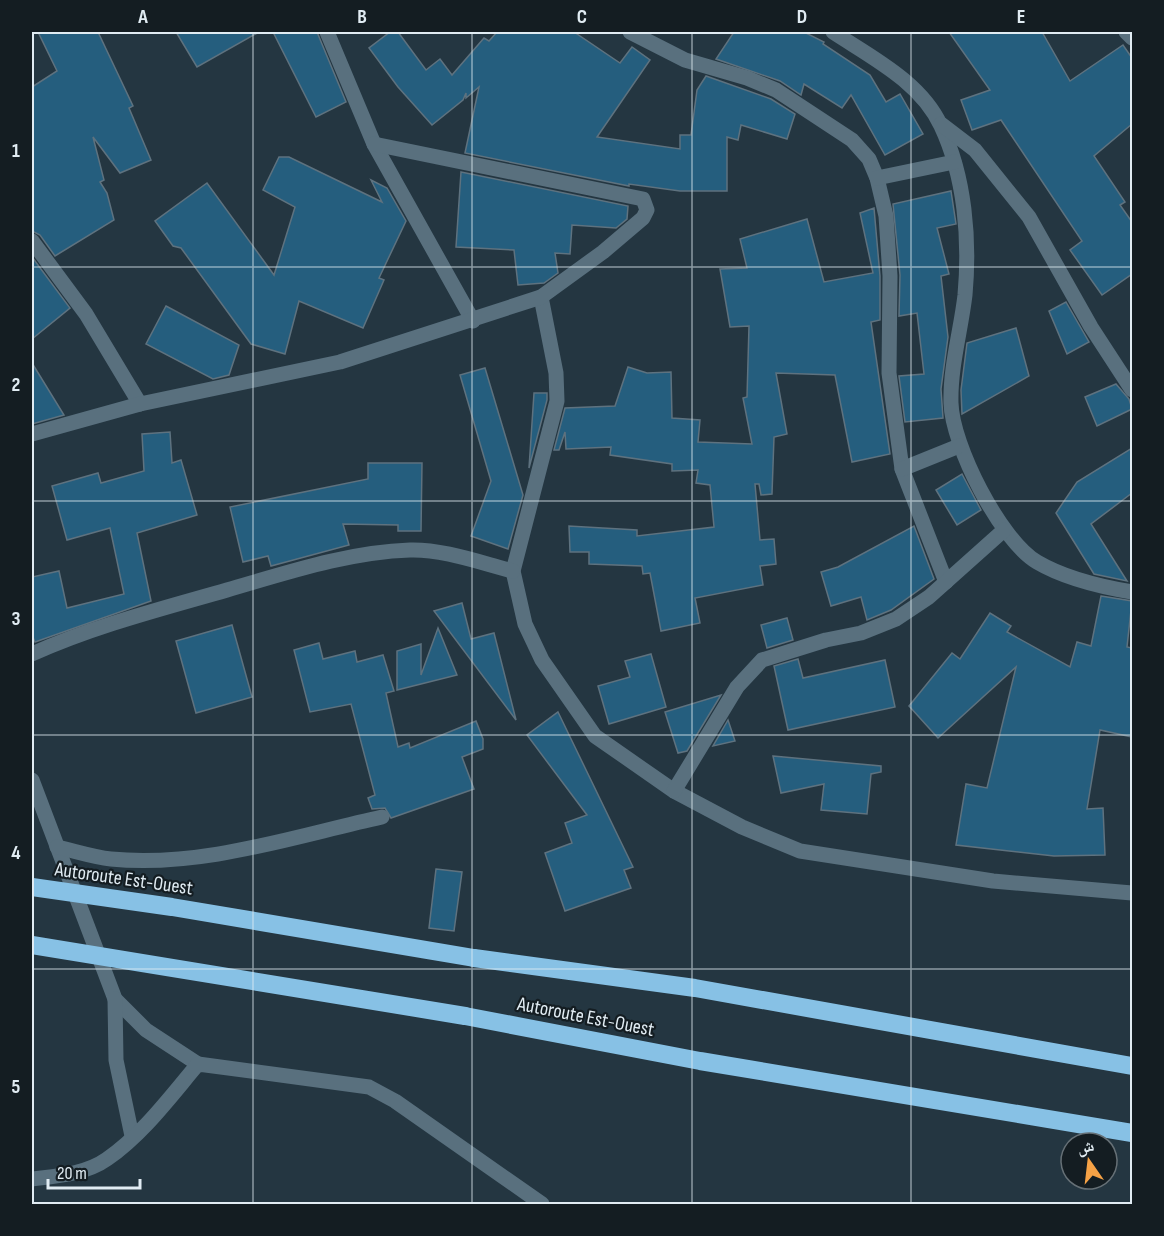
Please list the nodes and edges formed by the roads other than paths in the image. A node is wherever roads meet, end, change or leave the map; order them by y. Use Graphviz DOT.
graph roads {
  1 [pos="327,32"];
  2 [pos="630,32"];
  3 [pos="833,32"];
  4 [pos="1126,32"];
  5 [pos="1132,38"];
  6 [pos="941,124"];
  7 [pos="374,144"];
  8 [pos="954,162"];
  9 [pos="877,178"];
  10 [pos="32,241"];
  11 [pos="541,297"];
  12 [pos="473,321"];
  13 [pos="1132,390"];
  14 [pos="140,404"];
  15 [pos="32,434"];
  16 [pos="958,446"];
  17 [pos="902,469"];
  18 [pos="1004,530"];
  19 [pos="513,571"];
  20 [pos="946,582"];
  21 [pos="1132,592"];
  22 [pos="32,654"];
  23 [pos="32,780"];
  24 [pos="674,790"];
  25 [pos="382,817"];
  26 [pos="57,847"];
  27 [pos="32,888"];
  28 [pos="1132,893"];
  29 [pos="32,945"];
  30 [pos="115,999"];
  31 [pos="198,1064"];
  32 [pos="1132,1066"];
  33 [pos="1132,1133"];
  34 [pos="132,1136"];
  35 [pos="32,1179"];
  36 [pos="542,1204"];
  1 -- 7 [label="street"];
  2 -- 9 [label="street"];
  3 -- 6 [label="street"];
  4 -- 5 [label="street"];
  6 -- 8 [label="street"];
  6 -- 13 [label="street"];
  7 -- 11 [label="street"];
  7 -- 12 [label="street"];
  8 -- 9 [label="street"];
  8 -- 16 [label="street"];
  9 -- 17 [label="street"];
  10 -- 14 [label="street"];
  11 -- 12 [label="street"];
  11 -- 19 [label="street"];
  12 -- 14 [label="street"];
  14 -- 15 [label="street"];
  16 -- 17 [label="street"];
  16 -- 18 [label="street"];
  17 -- 20 [label="street"];
  18 -- 20 [label="street"];
  18 -- 21 [label="street"];
  19 -- 22 [label="street"];
  19 -- 24 [label="street"];
  20 -- 24 [label="street"];
  23 -- 26 [label="street"];
  24 -- 28 [label="street"];
  25 -- 26 [label="street"];
  26 -- 30 [label="street"];
  27 -- 32 [label="highway, Autoroute Est-Ouest, bridge"];
  29 -- 33 [label="highway, Autoroute Est-Ouest, bridge"];
  30 -- 31 [label="street"];
  30 -- 34 [label="street"];
  31 -- 34 [label="street"];
  31 -- 36 [label="street"];
  34 -- 35 [label="street"];
}
